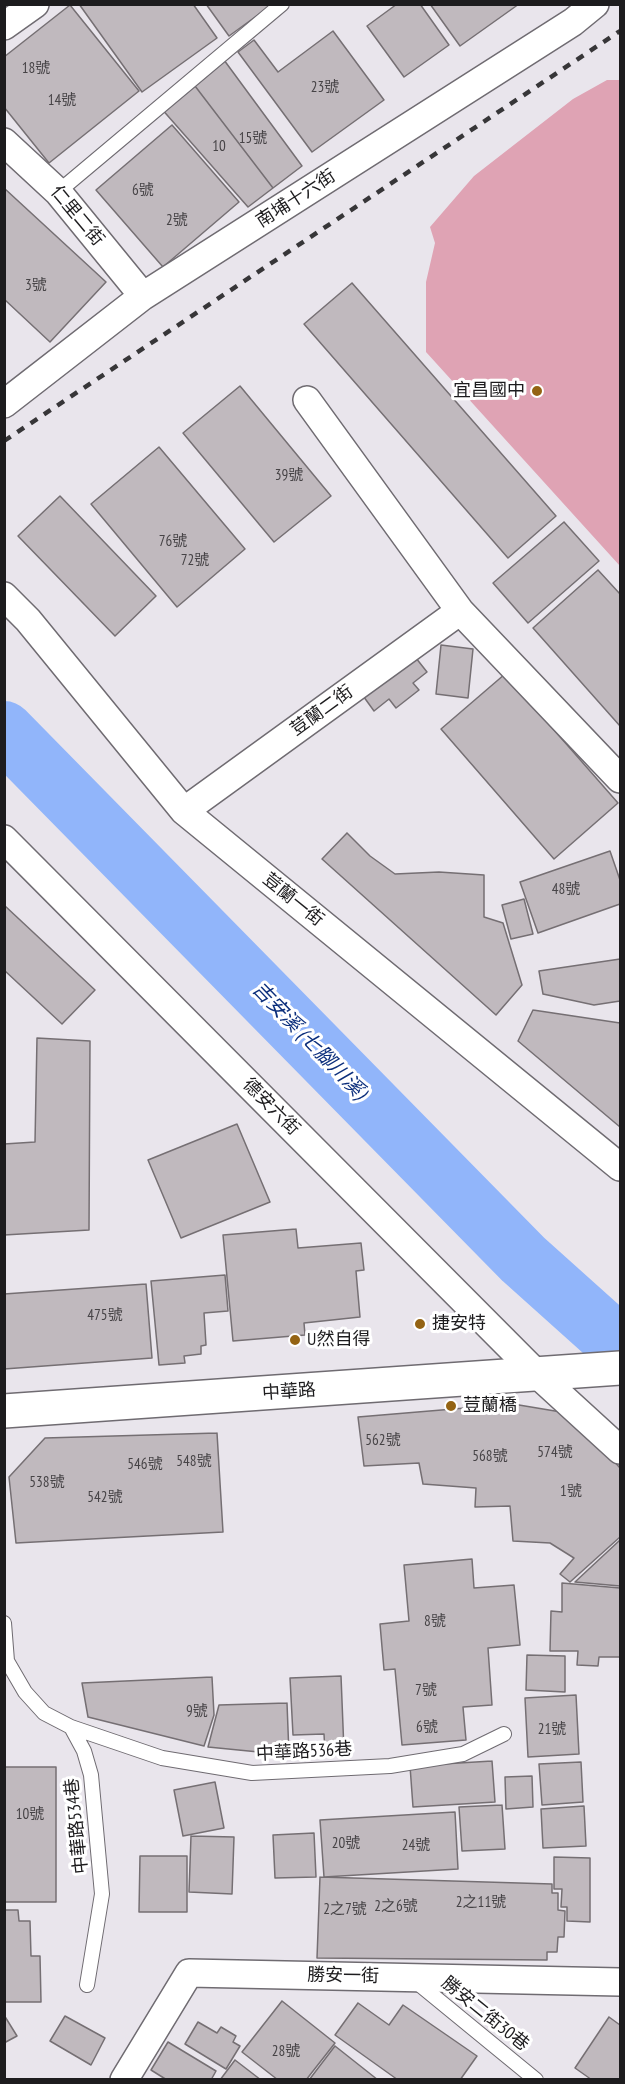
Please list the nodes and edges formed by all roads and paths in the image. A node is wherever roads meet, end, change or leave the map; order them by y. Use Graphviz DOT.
graph roads {
  1 [pos="35,4"];
  2 [pos="282,4"];
  3 [pos="594,4"];
  4 [pos="567,13"];
  5 [pos="4,26"];
  6 [pos="4,142"];
  7 [pos="58,192"];
  8 [pos="142,296"];
  9 [pos="307,400"];
  10 [pos="4,404"];
  11 [pos="4,596"];
  12 [pos="460,611"];
  13 [pos="621,779"];
  14 [pos="184,811"];
  15 [pos="4,839"];
  16 [pos="621,1167"];
  17 [pos="621,1368"];
  18 [pos="538,1375"];
  19 [pos="4,1411"];
  20 [pos="621,1450"];
  21 [pos="4,1623"];
  22 [pos="71,1727"];
  23 [pos="504,1734"];
  24 [pos="411,1977"];
  25 [pos="621,1982"];
  26 [pos="87,1984"];
  27 [pos="124,2079"];
  28 [pos="536,2079"];
  1 -- 5 [label="street"];
  2 -- 7 [label="lane"];
  3 -- 4 [label="street, 南埔十六街"];
  4 -- 8 [label="street, 南埔十六街"];
  6 -- 7 [label="street, 仁里二街"];
  7 -- 8 [label="street, 仁里二街"];
  8 -- 10 [label="street, 南埔十六街"];
  9 -- 12 [label="street"];
  11 -- 14 [label="street, 荳蘭一街"];
  12 -- 13 [label="street"];
  12 -- 14 [label="street, 荳蘭二街"];
  14 -- 16 [label="street, 荳蘭一街"];
  15 -- 18 [label="street, 德安六街"];
  17 -- 18 [label="main road, 中華路"];
  18 -- 19 [label="main road, 中華路"];
  18 -- 20 [label="street, 德安六街"];
  21 -- 22 [label="lane"];
  22 -- 23 [label="lane, 中華路536巷"];
  22 -- 26 [label="lane, 中華路534巷"];
  24 -- 25 [label="street, 勝安一街"];
  24 -- 27 [label="street, 勝安一街"];
  24 -- 28 [label="lane, 勝安二街30巷"];
}
